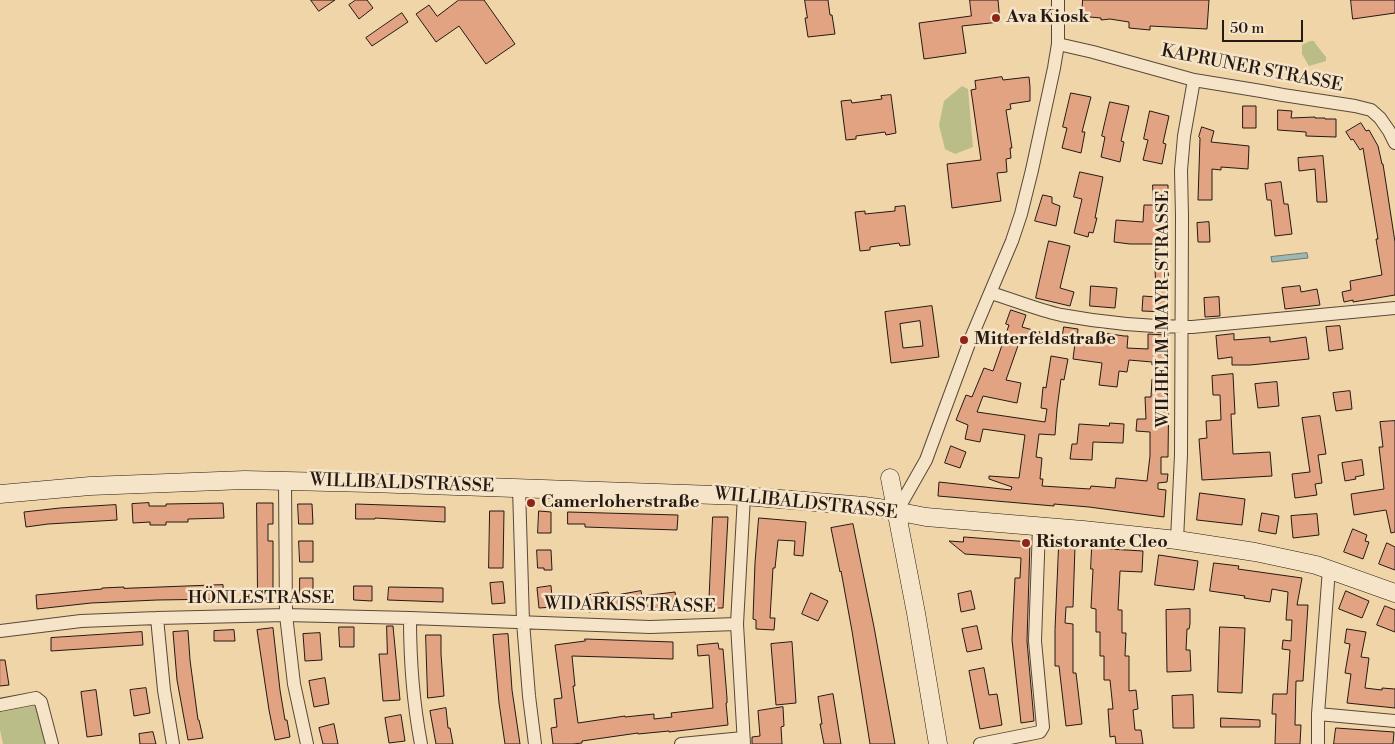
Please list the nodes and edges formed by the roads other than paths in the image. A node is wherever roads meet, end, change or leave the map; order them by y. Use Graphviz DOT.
graph roads {
  1 [pos="1058,0"];
  2 [pos="1058,44"];
  3 [pos="1194,80"];
  4 [pos="1395,143"];
  5 [pos="991,294"];
  6 [pos="1395,308"];
  7 [pos="1182,327"];
  8 [pos="890,478"];
  9 [pos="285,481"];
  10 [pos="519,488"];
  11 [pos="0,494"];
  12 [pos="744,496"];
  13 [pos="897,511"];
  14 [pos="1039,526"];
  15 [pos="1176,540"];
  16 [pos="1329,569"];
  17 [pos="1395,593"];
  18 [pos="286,615"];
  19 [pos="157,618"];
  20 [pos="410,618"];
  21 [pos="523,622"];
  22 [pos="736,624"];
  23 [pos="0,631"];
  24 [pos="0,705"];
  25 [pos="1318,714"];
  26 [pos="1395,721"];
  27 [pos="744,741"];
  28 [pos="52,744"];
  29 [pos="173,744"];
  30 [pos="307,744"];
  31 [pos="421,744"];
  32 [pos="535,744"];
  33 [pos="680,744"];
  34 [pos="938,744"];
  35 [pos="980,744"];
  36 [pos="1318,744"];
  1 -- 2 [label="street"];
  2 -- 3 [label="street, KAPRUNER STRASSE"];
  2 -- 5 [label="street"];
  3 -- 4 [label="street, KAPRUNER STRASSE"];
  3 -- 7 [label="street, WILHELM-MAYR-STRASSE"];
  5 -- 7 [label="street"];
  5 -- 13 [label="street"];
  6 -- 7 [label="street"];
  7 -- 15 [label="street, WILHELM-MAYR-STRASSE"];
  8 -- 13 [label="street"];
  9 -- 10 [label="street, WILLIBALDSTRASSE"];
  9 -- 11 [label="street, WILLIBALDSTRASSE"];
  9 -- 18 [label="street"];
  10 -- 12 [label="street, WILLIBALDSTRASSE"];
  10 -- 21 [label="street"];
  12 -- 13 [label="street, WILLIBALDSTRASSE"];
  12 -- 22 [label="street"];
  13 -- 14 [label="street, WILLIBALDSTRASSE"];
  13 -- 34 [label="street"];
  14 -- 15 [label="street, WILLIBALDSTRASSE"];
  14 -- 35 [label="street"];
  15 -- 16 [label="street, WILLIBALDSTRASSE"];
  16 -- 17 [label="street, WILLIBALDSTRASSE"];
  16 -- 25 [label="street"];
  18 -- 19 [label="street, HÖNLESTRASSE"];
  18 -- 20 [label="street, HÖNLESTRASSE"];
  18 -- 30 [label="street"];
  19 -- 23 [label="street, HÖNLESTRASSE"];
  19 -- 29 [label="street"];
  20 -- 21 [label="street, HÖNLESTRASSE"];
  20 -- 31 [label="street"];
  21 -- 22 [label="street, WIDARKISSTRASSE"];
  21 -- 32 [label="street"];
  22 -- 27 [label="street"];
  24 -- 28 [label="street"];
  25 -- 26 [label="street"];
  25 -- 36 [label="street"];
  27 -- 33 [label="street"];
}
